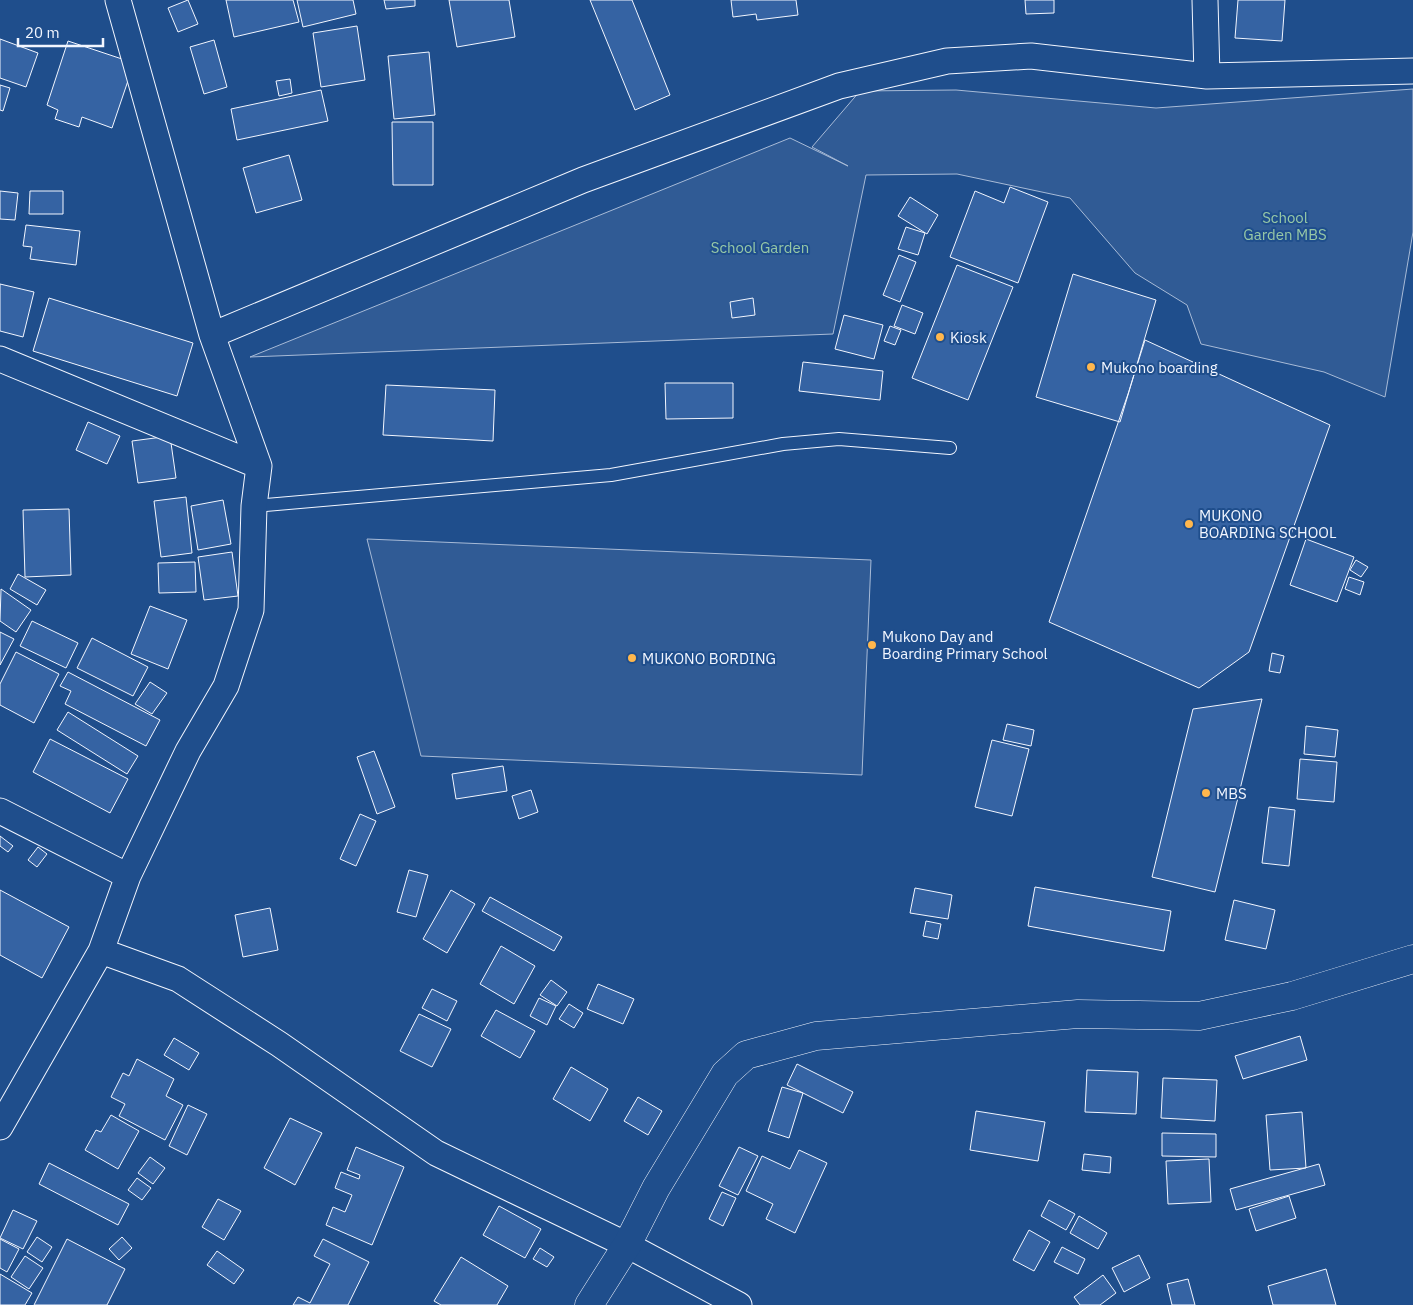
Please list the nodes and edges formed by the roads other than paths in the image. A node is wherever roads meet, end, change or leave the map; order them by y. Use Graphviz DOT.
graph roads {
  1 [pos="118,0"];
  2 [pos="1205,0"];
  3 [pos="1413,71"];
  4 [pos="1207,76"];
  5 [pos="212,335"];
  6 [pos="0,358"];
  7 [pos="950,448"];
  8 [pos="259,466"];
  9 [pos="254,506"];
  10 [pos="0,811"];
  11 [pos="128,876"];
  12 [pos="101,951"];
  13 [pos="1413,959"];
  14 [pos="0,1127"];
  15 [pos="627,1245"];
  16 [pos="589,1305"];
  17 [pos="739,1305"];
  1 -- 5 [label="street"];
  2 -- 4 [label="street"];
  3 -- 4 [label="street"];
  4 -- 5 [label="street"];
  5 -- 8 [label="street"];
  6 -- 8 [label="street"];
  7 -- 9 [label="lane"];
  8 -- 9 [label="street"];
  9 -- 11 [label="street"];
  10 -- 11 [label="street"];
  11 -- 12 [label="street"];
  12 -- 14 [label="street"];
  12 -- 15 [label="street"];
  13 -- 15 [label="street"];
  15 -- 16 [label="street"];
  15 -- 17 [label="street"];
}
